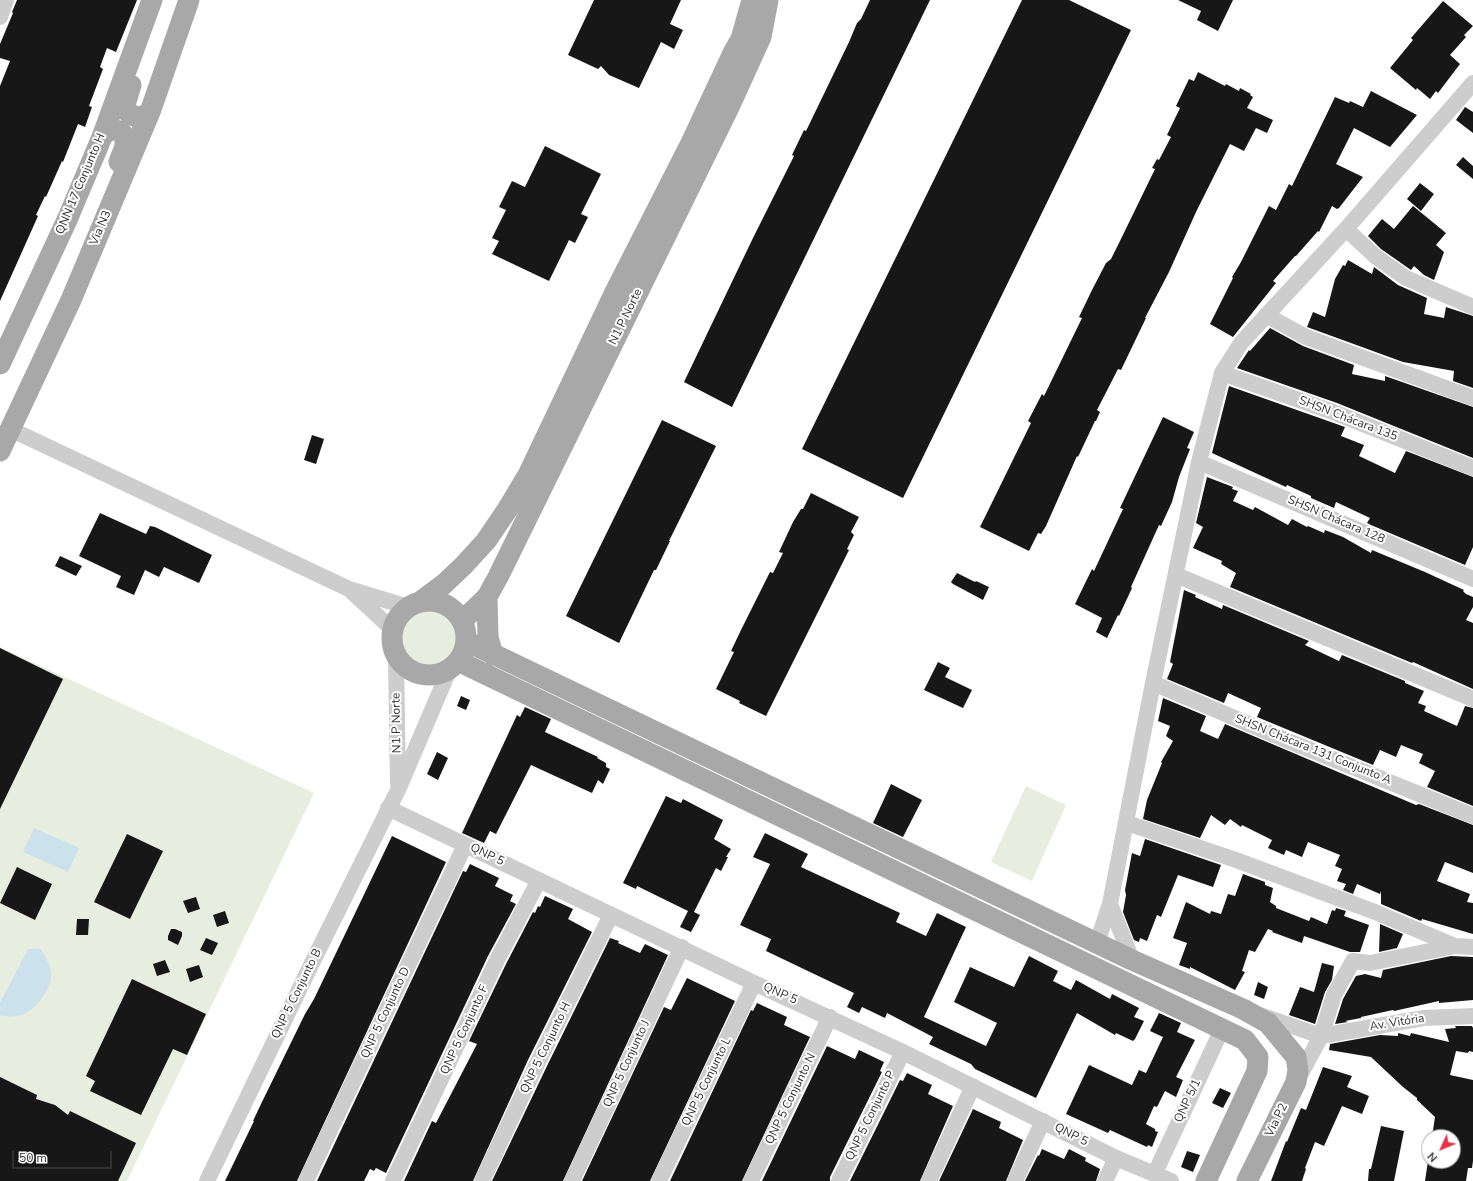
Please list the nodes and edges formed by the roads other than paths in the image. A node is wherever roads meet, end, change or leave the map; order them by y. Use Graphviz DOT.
graph roads {
  1 [pos="6,0"];
  2 [pos="152,0"];
  3 [pos="163,0"];
  4 [pos="189,0"];
  5 [pos="752,0"];
  6 [pos="768,0"];
  7 [pos="0,17"];
  8 [pos="1473,83"];
  9 [pos="150,112"];
  10 [pos="102,137"];
  11 [pos="1346,229"];
  12 [pos="71,300"];
  13 [pos="1473,306"];
  14 [pos="1266,315"];
  15 [pos="0,364"];
  16 [pos="1222,373"];
  17 [pos="1473,398"];
  18 [pos="10,429"];
  19 [pos="0,451"];
  20 [pos="1199,462"];
  21 [pos="1473,468"];
  22 [pos="1176,575"];
  23 [pos="1473,579"];
  24 [pos="350,589"];
  25 [pos="486,597"];
  26 [pos="414,605"];
  27 [pos="393,630"];
  28 [pos="464,631"];
  29 [pos="493,655"];
  30 [pos="396,656"];
  31 [pos="454,665"];
  32 [pos="1153,683"];
  33 [pos="1473,700"];
  34 [pos="398,790"];
  35 [pos="388,808"];
  36 [pos="1473,816"];
  37 [pos="1126,823"];
  38 [pos="465,845"];
  39 [pos="539,880"];
  40 [pos="1110,904"];
  41 [pos="611,915"];
  42 [pos="1097,943"];
  43 [pos="1455,946"];
  44 [pos="1473,946"];
  45 [pos="682,947"];
  46 [pos="1132,960"];
  47 [pos="754,983"];
  48 [pos="1243,1009"];
  49 [pos="1473,1016"];
  50 [pos="830,1017"];
  51 [pos="1222,1030"];
  52 [pos="1321,1036"];
  53 [pos="902,1052"];
  54 [pos="1296,1082"];
  55 [pos="973,1086"];
  56 [pos="1043,1121"];
  57 [pos="1116,1158"];
  58 [pos="1155,1173"];
  59 [pos="207,1181"];
  60 [pos="306,1181"];
  61 [pos="393,1181"];
  62 [pos="482,1181"];
  63 [pos="572,1181"];
  64 [pos="659,1181"];
  65 [pos="751,1181"];
  66 [pos="839,1181"];
  67 [pos="928,1181"];
  68 [pos="1015,1181"];
  69 [pos="1105,1181"];
  70 [pos="1171,1181"];
  71 [pos="1206,1181"];
  72 [pos="1247,1181"];
  1 -- 7 [label="street"];
  2 -- 10 [label="main road, QNN 17 Conjunto H"];
  3 -- 9 [label="main road"];
  4 -- 9 [label="main road, Via N3"];
  5 -- 26 [label="main road, N1 P Norte"];
  6 -- 25 [label="main road, N1 P Norte"];
  8 -- 11 [label="street"];
  9 -- 12 [label="main road, Via N3"];
  10 -- 12 [label="main road"];
  10 -- 15 [label="main road, QNN 17 Conjunto H"];
  11 -- 13 [label="street"];
  11 -- 14 [label="street"];
  12 -- 18 [label="main road, Via N3"];
  14 -- 16 [label="street"];
  14 -- 17 [label="street"];
  16 -- 20 [label="street"];
  16 -- 21 [label="street, SHSN Chácara 135"];
  18 -- 19 [label="main road, Via N3"];
  18 -- 24 [label="street"];
  20 -- 22 [label="street"];
  20 -- 23 [label="street, SHSN Chácara 128"];
  22 -- 32 [label="street"];
  22 -- 33 [label="street"];
  24 -- 26 [label="street"];
  24 -- 27 [label="street"];
  25 -- 28 [label="main road, N1 P Norte"];
  25 -- 29 [label="main road"];
  26 -- 27 [label="main road"];
  26 -- 28 [label="main road"];
  27 -- 30 [label="main road"];
  28 -- 29 [label="main road"];
  28 -- 31 [label="main road"];
  29 -- 42 [label="main road"];
  30 -- 31 [label="main road"];
  30 -- 34 [label="street, N1 P Norte"];
  31 -- 34 [label="street, N1 P Norte"];
  31 -- 51 [label="main road"];
  32 -- 36 [label="street, SHSN Chácara 131 Conjunto A"];
  32 -- 37 [label="street"];
  34 -- 35 [label="street, N1 P Norte"];
  35 -- 38 [label="street, QNP 5"];
  35 -- 59 [label="street, QNP 5 Conjunto B"];
  37 -- 40 [label="street"];
  37 -- 43 [label="street"];
  38 -- 39 [label="street, QNP 5"];
  38 -- 60 [label="street, QNP 5 Conjunto D"];
  39 -- 41 [label="street, QNP 5"];
  39 -- 61 [label="street, QNP 5 Conjunto F"];
  40 -- 42 [label="street"];
  40 -- 46 [label="street"];
  41 -- 45 [label="street, QNP 5"];
  41 -- 62 [label="street, QNP 5 Conjunto H"];
  42 -- 46 [label="main road"];
  43 -- 44 [label="street"];
  43 -- 52 [label="street"];
  45 -- 47 [label="street, QNP 5"];
  45 -- 63 [label="street, QNP 5 Conjunto J"];
  46 -- 48 [label="main road"];
  47 -- 50 [label="street, QNP 5"];
  47 -- 64 [label="street, QNP 5 Conjunto L"];
  48 -- 52 [label="street"];
  48 -- 54 [label="main road, Via P2"];
  49 -- 52 [label="street, Av. Vitória"];
  50 -- 53 [label="street, QNP 5"];
  50 -- 65 [label="street, QNP 5 Conjunto N"];
  51 -- 58 [label="street, QNP 5/1"];
  51 -- 71 [label="main road"];
  52 -- 54 [label="street"];
  53 -- 55 [label="street, QNP 5"];
  53 -- 66 [label="street, QNP 5 Conjunto P"];
  54 -- 72 [label="main road, Via P2"];
  55 -- 56 [label="street, QNP 5"];
  55 -- 67 [label="street"];
  56 -- 57 [label="street, QNP 5"];
  56 -- 68 [label="street"];
  57 -- 58 [label="street, QNP 5"];
  57 -- 69 [label="street"];
  58 -- 70 [label="street, QNP 5"];
}
